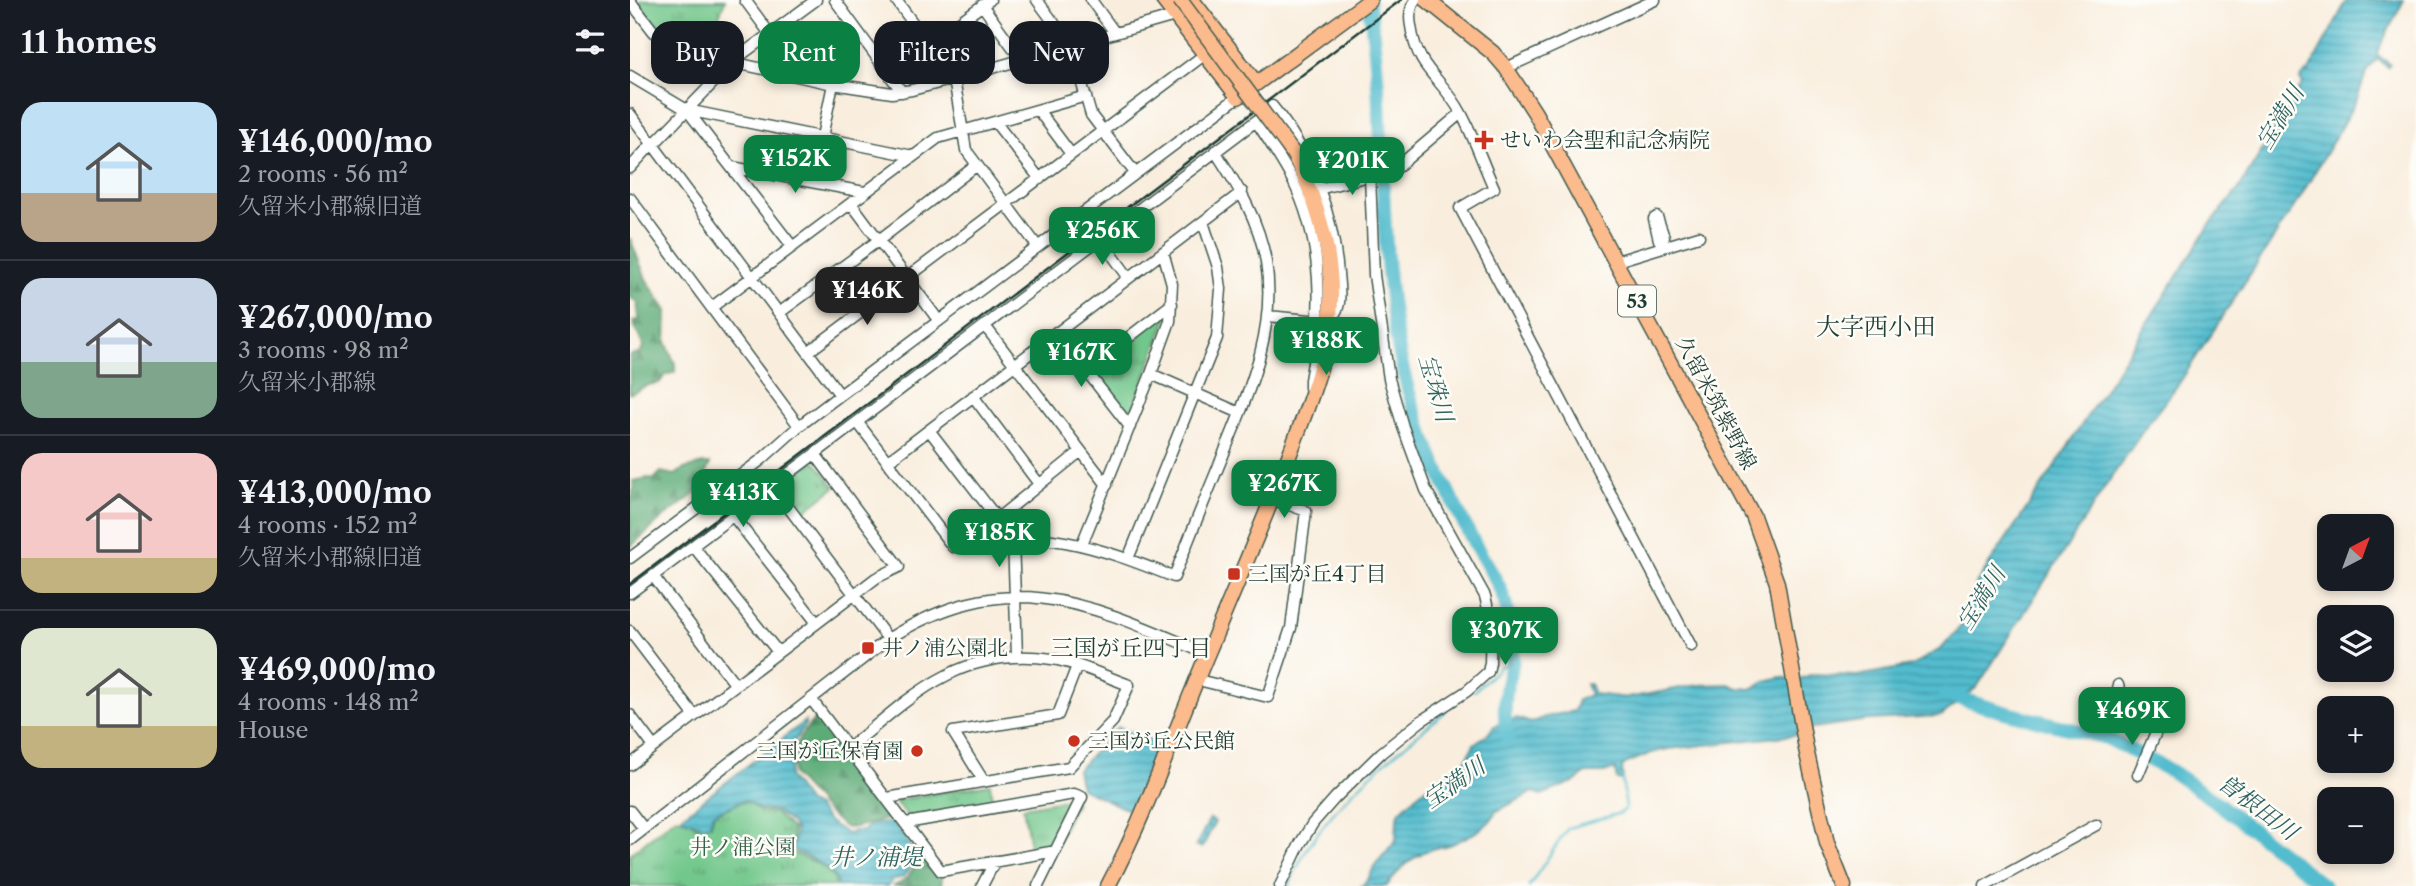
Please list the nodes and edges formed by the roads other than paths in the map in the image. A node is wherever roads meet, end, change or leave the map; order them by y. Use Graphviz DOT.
graph roads {
  1 [pos="745,0"];
  2 [pos="816,0"];
  3 [pos="835,0"];
  4 [pos="1037,0"];
  5 [pos="1091,0"];
  6 [pos="1163,0"];
  7 [pos="1180,0"];
  8 [pos="1193,0"];
  9 [pos="1416,0"];
  10 [pos="1427,0"];
  11 [pos="1656,0"];
  12 [pos="630,1"];
  13 [pos="900,1"];
  14 [pos="986,3"];
  15 [pos="1365,4"];
  16 [pos="1175,16"];
  17 [pos="760,21"];
  18 [pos="788,21"];
  19 [pos="913,21"];
  20 [pos="958,21"];
  21 [pos="1053,21"];
  22 [pos="651,29"];
  23 [pos="1115,33"];
  24 [pos="1109,35"];
  25 [pos="1009,39"];
  26 [pos="874,53"];
  27 [pos="1204,55"];
  28 [pos="744,66"];
  29 [pos="1506,68"];
  30 [pos="630,76"];
  31 [pos="1256,83"];
  32 [pos="711,84"];
  33 [pos="896,84"];
  34 [pos="934,84"];
  35 [pos="955,84"];
  36 [pos="1083,84"];
  37 [pos="833,85"];
  38 [pos="902,92"];
  39 [pos="1086,96"];
  40 [pos="1238,97"];
  41 [pos="1272,106"];
  42 [pos="687,110"];
  43 [pos="1038,110"];
  44 [pos="1461,113"];
  45 [pos="630,114"];
  46 [pos="995,121"];
  47 [pos="962,130"];
  48 [pos="1102,131"];
  49 [pos="822,137"];
  50 [pos="652,144"];
  51 [pos="1215,151"];
  52 [pos="1071,154"];
  53 [pos="913,156"];
  54 [pos="977,165"];
  55 [pos="732,167"];
  56 [pos="630,168"];
  57 [pos="1135,173"];
  58 [pos="1372,175"];
  59 [pos="1040,178"];
  60 [pos="1319,189"];
  61 [pos="864,192"];
  62 [pos="1242,192"];
  63 [pos="630,198"];
  64 [pos="851,203"];
  65 [pos="1006,205"];
  66 [pos="1203,222"];
  67 [pos="1699,236"];
  68 [pos="1100,238"];
  69 [pos="879,240"];
  70 [pos="792,246"];
  71 [pos="1038,247"];
  72 [pos="1163,252"];
  73 [pos="1617,261"];
  74 [pos="751,276"];
  75 [pos="907,278"];
  76 [pos="1129,278"];
  77 [pos="1172,304"];
  78 [pos="712,307"];
  79 [pos="779,313"];
  80 [pos="1268,316"];
  81 [pos="939,321"];
  82 [pos="1324,324"];
  83 [pos="985,326"];
  84 [pos="1056,332"];
  85 [pos="808,352"];
  86 [pos="1013,365"];
  87 [pos="1086,370"];
  88 [pos="1151,374"];
  89 [pos="1196,394"];
  90 [pos="840,395"];
  91 [pos="973,396"];
  92 [pos="1240,413"];
  93 [pos="858,423"];
  94 [pos="799,426"];
  95 [pos="1130,427"];
  96 [pos="929,430"];
  97 [pos="1081,451"];
  98 [pos="815,454"];
  99 [pos="887,462"];
  100 [pos="1039,484"];
  101 [pos="1107,485"];
  102 [pos="773,487"];
  103 [pos="1273,499"];
  104 [pos="733,516"];
  105 [pos="998,517"];
  106 [pos="1013,538"];
  107 [pos="1082,544"];
  108 [pos="694,547"];
  109 [pos="630,558"];
  110 [pos="1128,559"];
  111 [pos="654,575"];
  112 [pos="855,592"];
  113 [pos="630,593"];
  114 [pos="1016,597"];
  115 [pos="817,623"];
  116 [pos="630,631"];
  117 [pos="888,639"];
  118 [pos="1691,646"];
  119 [pos="778,652"];
  120 [pos="1207,654"];
  121 [pos="1017,656"];
  122 [pos="1077,666"];
  123 [pos="1198,680"];
  124 [pos="737,683"];
  125 [pos="2118,685"];
  126 [pos="811,699"];
  127 [pos="630,715"];
  128 [pos="694,715"];
  129 [pos="654,747"];
  130 [pos="848,749"];
  131 [pos="630,765"];
  132 [pos="2138,775"];
  133 [pos="983,780"];
  134 [pos="887,798"];
  135 [pos="630,811"];
  136 [pos="906,823"];
  137 [pos="2096,825"];
  138 [pos="644,829"];
  139 [pos="630,840"];
  140 [pos="1056,851"];
  141 [pos="995,861"];
  142 [pos="982,886"];
  143 [pos="1038,886"];
  144 [pos="1108,886"];
  145 [pos="1280,886"];
  146 [pos="1844,886"];
  147 [pos="1985,886"];
  1 -- 17 [label="street"];
  2 -- 18 [label="street"];
  3 -- 26 [label="street"];
  4 -- 21 [label="street"];
  5 -- 23 [label="street"];
  6 -- 16 [label="main road"];
  7 -- 82 [label="main road, bridge"];
  8 -- 16 [label="street"];
  8 -- 31 [label="main road"];
  9 -- 44 [label="street"];
  10 -- 29 [label="main road, 久留米筑紫野線 / 53"];
  11 -- 29 [label="street"];
  12 -- 22 [label="street"];
  13 -- 19 [label="street"];
  14 -- 20 [label="street"];
  14 -- 25 [label="street"];
  15 -- 31 [label="main road"];
  16 -- 23 [label="street"];
  16 -- 27 [label="main road"];
  23 -- 24 [label="street"];
  27 -- 40 [label="main road"];
  27 -- 48 [label="street"];
  28 -- 37 [label="street"];
  29 -- 73 [label="main road, 久留米筑紫野線 / 53"];
  30 -- 42 [label="street"];
  31 -- 40 [label="main road"];
  32 -- 42 [label="street"];
  33 -- 38 [label="street"];
  34 -- 38 [label="street"];
  35 -- 47 [label="street"];
  36 -- 39 [label="street"];
  37 -- 38 [label="street"];
  37 -- 49 [label="street"];
  39 -- 43 [label="street"];
  39 -- 48 [label="street"];
  40 -- 57 [label="street"];
  41 -- 60 [label="street"];
  42 -- 49 [label="street"];
  42 -- 50 [label="street"];
  42 -- 55 [label="street"];
  43 -- 46 [label="street"];
  43 -- 52 [label="street"];
  44 -- 58 [label="street"];
  44 -- 118 [label="street"];
  45 -- 50 [label="street"];
  46 -- 47 [label="street"];
  46 -- 59 [label="street"];
  47 -- 53 [label="street"];
  47 -- 54 [label="street"];
  48 -- 52 [label="street"];
  48 -- 57 [label="street"];
  49 -- 53 [label="street"];
  50 -- 56 [label="street"];
  50 -- 74 [label="street"];
  51 -- 62 [label="street"];
  51 -- 68 [label="street"];
  51 -- 82 [label="street"];
  52 -- 59 [label="street"];
  53 -- 61 [label="street"];
  54 -- 65 [label="street"];
  54 -- 69 [label="street"];
  55 -- 61 [label="street"];
  55 -- 70 [label="street"];
  57 -- 71 [label="street"];
  58 -- 60 [label="street"];
  58 -- 145 [label="street"];
  59 -- 65 [label="street"];
  60 -- 82 [label="street"];
  61 -- 64 [label="street"];
  62 -- 66 [label="street"];
  62 -- 80 [label="street"];
  63 -- 78 [label="street"];
  64 -- 69 [label="street"];
  64 -- 70 [label="street"];
  65 -- 71 [label="street"];
  65 -- 75 [label="street"];
  66 -- 72 [label="street"];
  66 -- 89 [label="street"];
  67 -- 73 [label="street"];
  68 -- 76 [label="street"];
  68 -- 83 [label="street"];
  69 -- 75 [label="street"];
  69 -- 79 [label="street"];
  70 -- 74 [label="street"];
  71 -- 81 [label="street"];
  72 -- 76 [label="street"];
  72 -- 77 [label="street"];
  73 -- 146 [label="main road, 久留米筑紫野線 / 53"];
  74 -- 78 [label="street"];
  74 -- 79 [label="street"];
  75 -- 81 [label="street"];
  75 -- 85 [label="street"];
  76 -- 84 [label="street"];
  77 -- 87 [label="street"];
  77 -- 88 [label="street"];
  78 -- 94 [label="street"];
  79 -- 85 [label="street"];
  80 -- 82 [label="street"];
  80 -- 92 [label="street"];
  81 -- 90 [label="street"];
  82 -- 103 [label="main road"];
  83 -- 86 [label="street"];
  83 -- 93 [label="street"];
  84 -- 86 [label="street"];
  84 -- 87 [label="street"];
  85 -- 90 [label="street"];
  86 -- 91 [label="street"];
  86 -- 97 [label="street"];
  87 -- 95 [label="street"];
  88 -- 89 [label="street"];
  88 -- 95 [label="street"];
  89 -- 92 [label="street"];
  89 -- 110 [label="street"];
  90 -- 94 [label="street"];
  91 -- 96 [label="street"];
  91 -- 100 [label="street"];
  92 -- 110 [label="street"];
  93 -- 98 [label="street"];
  93 -- 99 [label="street"];
  94 -- 109 [label="street"];
  95 -- 101 [label="street"];
  96 -- 99 [label="street"];
  96 -- 105 [label="street"];
  97 -- 100 [label="street"];
  97 -- 101 [label="street"];
  98 -- 102 [label="street"];
  98 -- 112 [label="street"];
  99 -- 106 [label="street"];
  100 -- 105 [label="street"];
  101 -- 107 [label="street"];
  102 -- 104 [label="street"];
  102 -- 112 [label="street"];
  103 -- 120 [label="main road"];
  103 -- 123 [label="street"];
  104 -- 108 [label="street"];
  104 -- 115 [label="street"];
  105 -- 106 [label="street"];
  106 -- 107 [label="street"];
  106 -- 114 [label="street"];
  107 -- 110 [label="street"];
  108 -- 111 [label="street"];
  108 -- 119 [label="street"];
  111 -- 113 [label="street"];
  111 -- 124 [label="street"];
  112 -- 115 [label="street"];
  112 -- 117 [label="street"];
  114 -- 117 [label="street"];
  114 -- 120 [label="street"];
  114 -- 121 [label="street"];
  115 -- 119 [label="street"];
  116 -- 128 [label="street"];
  117 -- 126 [label="street"];
  119 -- 124 [label="street"];
  120 -- 123 [label="main road"];
  121 -- 122 [label="street"];
  121 -- 130 [label="street"];
  122 -- 133 [label="street"];
  122 -- 133 [label="street"];
  123 -- 144 [label="main road"];
  124 -- 128 [label="street"];
  125 -- 132 [label="street"];
  126 -- 130 [label="street"];
  126 -- 138 [label="street"];
  127 -- 129 [label="street"];
  128 -- 129 [label="street"];
  129 -- 131 [label="street"];
  130 -- 134 [label="street"];
  133 -- 134 [label="street"];
  134 -- 136 [label="street"];
  135 -- 138 [label="street"];
  136 -- 140 [label="street"];
  136 -- 141 [label="street"];
  137 -- 147 [label="street"];
  138 -- 139 [label="street"];
  140 -- 141 [label="street"];
  140 -- 143 [label="street"];
  141 -- 142 [label="street"];
}
